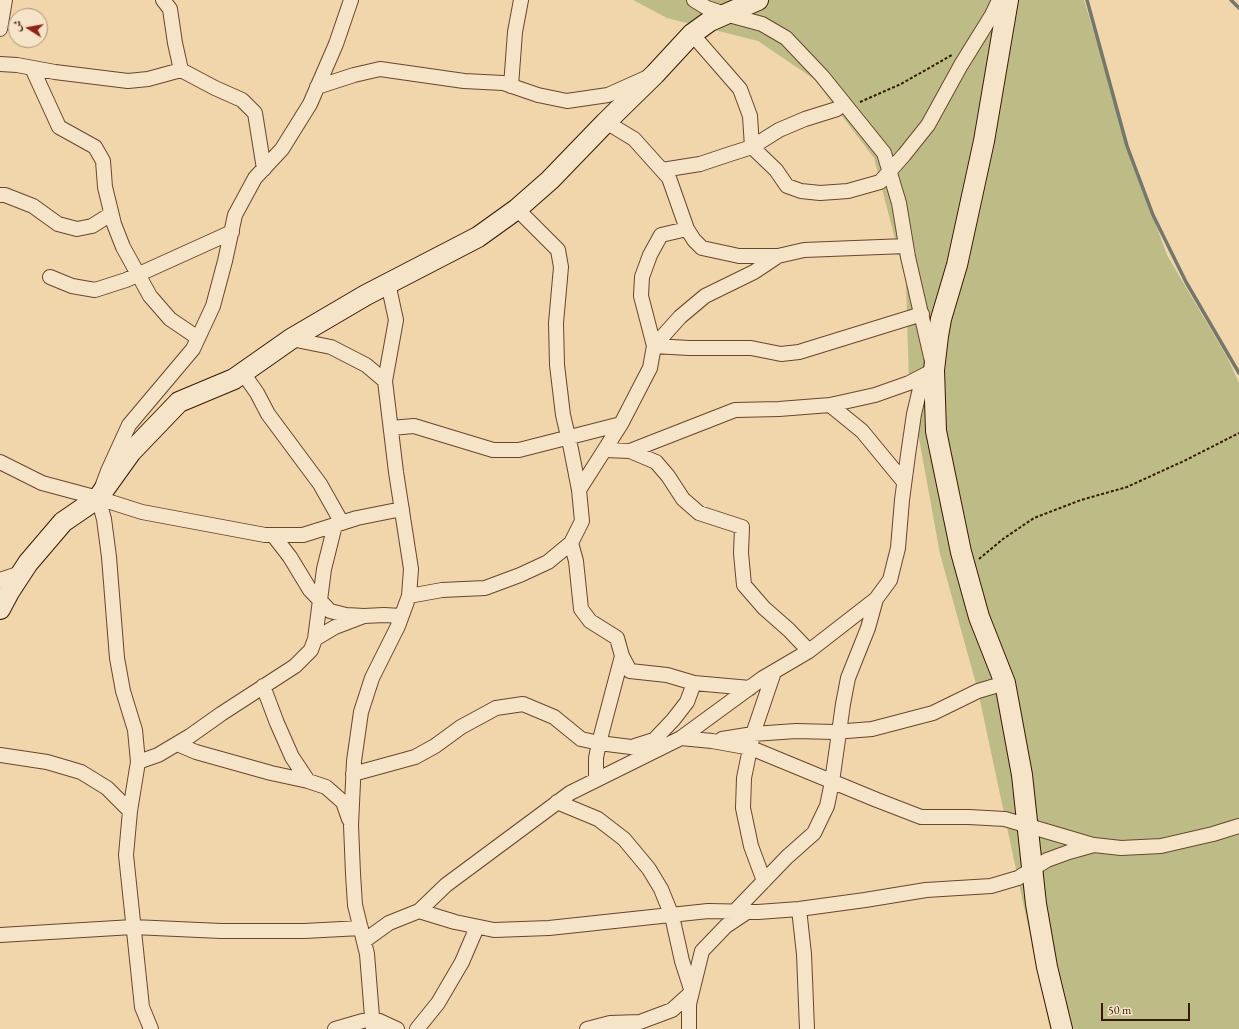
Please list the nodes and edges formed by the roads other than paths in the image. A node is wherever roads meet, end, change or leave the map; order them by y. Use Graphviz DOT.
graph roads {
  1 [pos="163,0"];
  2 [pos="351,0"];
  3 [pos="521,0"];
  4 [pos="694,0"];
  5 [pos="758,0"];
  6 [pos="1007,1"];
  7 [pos="2,4"];
  8 [pos="725,14"];
  9 [pos="0,29"];
  10 [pos="692,34"];
  11 [pos="0,64"];
  12 [pos="32,68"];
  13 [pos="181,70"];
  14 [pos="655,74"];
  15 [pos="511,86"];
  16 [pos="317,88"];
  17 [pos="842,108"];
  18 [pos="606,122"];
  19 [pos="752,147"];
  20 [pos="264,169"];
  21 [pos="662,170"];
  22 [pos="889,172"];
  23 [pos="0,195"];
  24 [pos="517,209"];
  25 [pos="111,214"];
  26 [pos="687,229"];
  27 [pos="232,232"];
  28 [pos="906,246"];
  29 [pos="778,256"];
  30 [pos="139,274"];
  31 [pos="50,277"];
  32 [pos="388,283"];
  33 [pos="922,314"];
  34 [pos="198,338"];
  35 [pos="291,339"];
  36 [pos="654,346"];
  37 [pos="243,373"];
  38 [pos="928,373"];
  39 [pos="385,381"];
  40 [pos="830,405"];
  41 [pos="621,424"];
  42 [pos="391,428"];
  43 [pos="569,438"];
  44 [pos="605,450"];
  45 [pos="630,451"];
  46 [pos="0,462"];
  47 [pos="904,482"];
  48 [pos="579,490"];
  49 [pos="98,498"];
  50 [pos="402,509"];
  51 [pos="338,524"];
  52 [pos="273,535"];
  53 [pos="571,543"];
  54 [pos="21,572"];
  55 [pos="0,580"];
  56 [pos="410,596"];
  57 [pos="876,599"];
  58 [pos="320,600"];
  59 [pos="0,610"];
  60 [pos="364,616"];
  61 [pos="401,616"];
  62 [pos="315,639"];
  63 [pos="809,651"];
  64 [pos="622,656"];
  65 [pos="774,672"];
  66 [pos="694,683"];
  67 [pos="1005,684"];
  68 [pos="263,686"];
  69 [pos="750,688"];
  70 [pos="840,732"];
  71 [pos="681,738"];
  72 [pos="752,741"];
  73 [pos="598,743"];
  74 [pos="177,744"];
  75 [pos="629,748"];
  76 [pos="657,750"];
  77 [pos="0,755"];
  78 [pos="138,762"];
  79 [pos="353,774"];
  80 [pos="596,780"];
  81 [pos="308,781"];
  82 [pos="832,782"];
  83 [pos="557,802"];
  84 [pos="130,811"];
  85 [pos="351,825"];
  86 [pos="1028,825"];
  87 [pos="1239,826"];
  88 [pos="1094,845"];
  89 [pos="1033,868"];
  90 [pos="764,881"];
  91 [pos="799,909"];
  92 [pos="419,911"];
  93 [pos="740,912"];
  94 [pos="672,916"];
  95 [pos="477,926"];
  96 [pos="133,927"];
  97 [pos="0,935"];
  98 [pos="362,935"];
  99 [pos="692,992"];
  100 [pos="372,1023"];
  101 [pos="152,1029"];
  102 [pos="335,1029"];
  103 [pos="397,1029"];
  104 [pos="417,1029"];
  105 [pos="587,1029"];
  106 [pos="689,1029"];
  107 [pos="806,1029"];
  108 [pos="1062,1029"];
  1 -- 13 [label="street"];
  2 -- 16 [label="street"];
  3 -- 15 [label="street"];
  4 -- 8 [label="street"];
  5 -- 8 [label="main road"];
  6 -- 22 [label="street"];
  6 -- 38 [label="main road"];
  7 -- 9 [label="street"];
  8 -- 10 [label="main road"];
  8 -- 17 [label="street"];
  10 -- 14 [label="main road"];
  10 -- 19 [label="street"];
  11 -- 12 [label="street"];
  12 -- 13 [label="street"];
  12 -- 25 [label="street"];
  13 -- 20 [label="street"];
  14 -- 15 [label="street"];
  14 -- 18 [label="main road"];
  15 -- 16 [label="street"];
  16 -- 20 [label="street"];
  17 -- 19 [label="street"];
  17 -- 22 [label="street"];
  18 -- 21 [label="street"];
  18 -- 24 [label="main road"];
  19 -- 21 [label="street"];
  19 -- 22 [label="street"];
  20 -- 27 [label="street"];
  21 -- 26 [label="street"];
  22 -- 28 [label="street"];
  23 -- 25 [label="street"];
  24 -- 32 [label="main road"];
  24 -- 43 [label="street"];
  25 -- 30 [label="street"];
  26 -- 29 [label="street"];
  26 -- 36 [label="street"];
  27 -- 30 [label="street"];
  27 -- 34 [label="street"];
  28 -- 29 [label="street"];
  28 -- 33 [label="street"];
  29 -- 36 [label="street"];
  30 -- 31 [label="street"];
  30 -- 34 [label="street"];
  32 -- 35 [label="main road"];
  32 -- 39 [label="street"];
  33 -- 36 [label="street"];
  33 -- 38 [label="street"];
  34 -- 49 [label="street"];
  35 -- 37 [label="main road"];
  35 -- 39 [label="street"];
  36 -- 41 [label="street"];
  37 -- 49 [label="main road"];
  37 -- 51 [label="street"];
  38 -- 40 [label="street"];
  38 -- 47 [label="street"];
  38 -- 67 [label="main road"];
  39 -- 42 [label="street"];
  40 -- 45 [label="street"];
  40 -- 47 [label="street"];
  41 -- 43 [label="street"];
  41 -- 44 [label="street"];
  42 -- 43 [label="street"];
  42 -- 50 [label="street"];
  43 -- 48 [label="street"];
  44 -- 45 [label="street"];
  44 -- 48 [label="street"];
  45 -- 63 [label="street"];
  46 -- 49 [label="street"];
  47 -- 57 [label="street"];
  48 -- 53 [label="street"];
  49 -- 52 [label="street"];
  49 -- 54 [label="main road"];
  49 -- 78 [label="street"];
  50 -- 51 [label="street"];
  50 -- 56 [label="street"];
  51 -- 52 [label="street"];
  51 -- 58 [label="street"];
  52 -- 58 [label="street"];
  53 -- 56 [label="street"];
  53 -- 64 [label="street"];
  54 -- 55 [label="street"];
  54 -- 59 [label="main road"];
  56 -- 61 [label="street"];
  57 -- 63 [label="street"];
  57 -- 70 [label="street"];
  58 -- 60 [label="street"];
  58 -- 62 [label="street"];
  60 -- 61 [label="street"];
  60 -- 62 [label="street"];
  61 -- 79 [label="street"];
  62 -- 68 [label="street"];
  63 -- 65 [label="street"];
  64 -- 66 [label="street"];
  64 -- 73 [label="street"];
  65 -- 69 [label="street"];
  65 -- 72 [label="street"];
  66 -- 69 [label="street"];
  66 -- 75 [label="street"];
  67 -- 70 [label="street"];
  67 -- 86 [label="main road"];
  68 -- 74 [label="street"];
  68 -- 81 [label="street"];
  69 -- 71 [label="street"];
  70 -- 72 [label="street"];
  70 -- 82 [label="street"];
  71 -- 72 [label="street"];
  71 -- 76 [label="street"];
  72 -- 82 [label="street"];
  72 -- 90 [label="street"];
  73 -- 75 [label="street"];
  73 -- 79 [label="street"];
  73 -- 80 [label="street"];
  74 -- 78 [label="street"];
  74 -- 81 [label="street"];
  75 -- 76 [label="street"];
  76 -- 80 [label="street"];
  77 -- 84 [label="street"];
  78 -- 84 [label="street"];
  79 -- 85 [label="street"];
  80 -- 83 [label="street"];
  81 -- 85 [label="street"];
  82 -- 86 [label="street"];
  82 -- 90 [label="street"];
  83 -- 92 [label="street"];
  83 -- 94 [label="street"];
  84 -- 96 [label="street"];
  85 -- 98 [label="street"];
  86 -- 88 [label="street"];
  86 -- 89 [label="main road"];
  87 -- 88 [label="street"];
  88 -- 89 [label="street"];
  89 -- 91 [label="street"];
  89 -- 108 [label="main road"];
  90 -- 93 [label="street"];
  91 -- 93 [label="street"];
  91 -- 107 [label="street"];
  92 -- 95 [label="street"];
  92 -- 98 [label="street"];
  93 -- 94 [label="street"];
  93 -- 99 [label="street"];
  94 -- 95 [label="street"];
  94 -- 99 [label="street"];
  95 -- 104 [label="street"];
  96 -- 97 [label="street"];
  96 -- 98 [label="street"];
  96 -- 101 [label="street"];
  98 -- 100 [label="street"];
  99 -- 105 [label="street"];
  99 -- 106 [label="street"];
  100 -- 102 [label="street"];
  100 -- 103 [label="street"];
}
